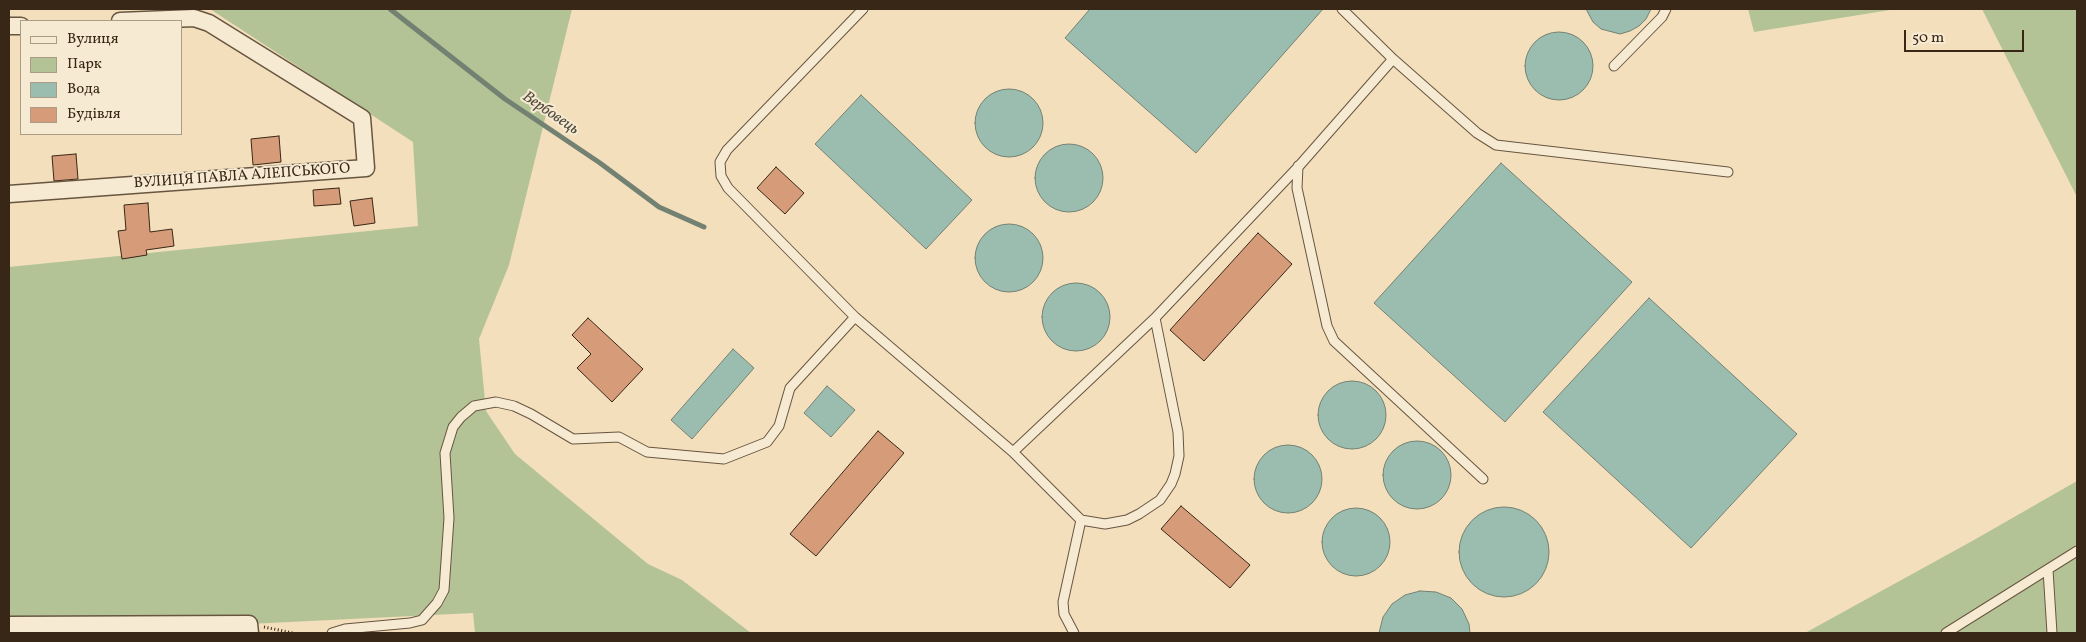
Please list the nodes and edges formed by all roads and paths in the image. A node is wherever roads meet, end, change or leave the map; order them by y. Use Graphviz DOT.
graph roads {
  1 [pos="863,9"];
  2 [pos="1342,9"];
  3 [pos="1666,9"];
  4 [pos="145,20"];
  5 [pos="1393,59"];
  6 [pos="1614,66"];
  7 [pos="1298,166"];
  8 [pos="1728,172"];
  9 [pos="9,194"];
  10 [pos="856,317"];
  11 [pos="1155,318"];
  12 [pos="1013,452"];
  13 [pos="1482,479"];
  14 [pos="1080,520"];
  15 [pos="2077,552"];
  16 [pos="2048,570"];
  17 [pos="9,625"];
  18 [pos="249,628"];
  19 [pos="293,633"];
  20 [pos="332,633"];
  21 [pos="1074,633"];
  22 [pos="1946,633"];
  23 [pos="2052,633"];
  1 -- 10 [label="lane"];
  2 -- 5 [label="lane"];
  3 -- 6 [label="lane"];
  4 -- 9 [label="street, ВУЛИЦЯ ПАВЛА АЛЕПСЬКОГО"];
  5 -- 7 [label="lane"];
  5 -- 8 [label="lane"];
  7 -- 11 [label="lane"];
  7 -- 13 [label="lane"];
  10 -- 12 [label="lane"];
  10 -- 20 [label="lane"];
  11 -- 12 [label="lane"];
  11 -- 14 [label="lane"];
  12 -- 14 [label="lane"];
  14 -- 21 [label="lane"];
  15 -- 16 [label="lane"];
  16 -- 22 [label="lane"];
  16 -- 23 [label="lane"];
  17 -- 18 [label="street"];
  18 -- 19 [label="path"];
}
